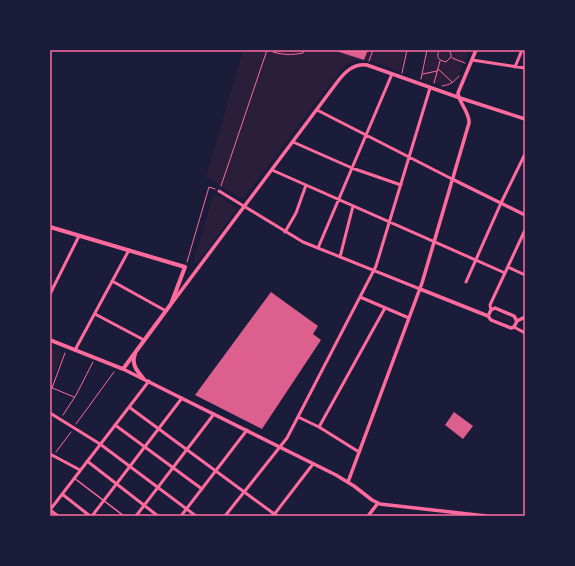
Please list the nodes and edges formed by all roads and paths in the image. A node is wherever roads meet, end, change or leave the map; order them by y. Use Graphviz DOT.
graph roads {
  1 [pos="267,50"];
  2 [pos="274,50"];
  3 [pos="303,50"];
  4 [pos="373,50"];
  5 [pos="407,50"];
  6 [pos="428,50"];
  7 [pos="440,50"];
  8 [pos="449,50"];
  9 [pos="476,50"];
  10 [pos="522,50"];
  11 [pos="451,57"];
  12 [pos="440,60"];
  13 [pos="472,60"];
  14 [pos="369,62"];
  15 [pos="465,63"];
  16 [pos="514,67"];
  17 [pos="525,68"];
  18 [pos="438,70"];
  19 [pos="402,73"];
  20 [pos="392,74"];
  21 [pos="422,74"];
  22 [pos="460,74"];
  23 [pos="417,78"];
  24 [pos="452,83"];
  25 [pos="434,84"];
  26 [pos="440,85"];
  27 [pos="430,88"];
  28 [pos="460,98"];
  29 [pos="316,110"];
  30 [pos="525,119"];
  31 [pos="366,135"];
  32 [pos="293,142"];
  33 [pos="525,154"];
  34 [pos="410,158"];
  35 [pos="352,168"];
  36 [pos="272,170"];
  37 [pos="452,179"];
  38 [pos="306,185"];
  39 [pos="402,185"];
  40 [pos="219,191"];
  41 [pos="338,200"];
  42 [pos="501,203"];
  43 [pos="245,206"];
  44 [pos="353,206"];
  45 [pos="525,215"];
  46 [pos="390,222"];
  47 [pos="50,227"];
  48 [pos="525,231"];
  49 [pos="285,232"];
  50 [pos="79,236"];
  51 [pos="434,242"];
  52 [pos="318,248"];
  53 [pos="129,250"];
  54 [pos="340,257"];
  55 [pos="476,261"];
  56 [pos="186,267"];
  57 [pos="508,267"];
  58 [pos="374,270"];
  59 [pos="505,273"];
  60 [pos="525,275"];
  61 [pos="112,281"];
  62 [pos="466,282"];
  63 [pos="420,289"];
  64 [pos="50,294"];
  65 [pos="360,297"];
  66 [pos="172,304"];
  67 [pos="385,308"];
  68 [pos="491,310"];
  69 [pos="166,311"];
  70 [pos="95,314"];
  71 [pos="488,316"];
  72 [pos="525,317"];
  73 [pos="409,318"];
  74 [pos="517,321"];
  75 [pos="514,327"];
  76 [pos="525,333"];
  77 [pos="50,340"];
  78 [pos="144,340"];
  79 [pos="68,347"];
  80 [pos="75,350"];
  81 [pos="137,350"];
  82 [pos="95,358"];
  83 [pos="117,366"];
  84 [pos="123,369"];
  85 [pos="144,378"];
  86 [pos="149,381"];
  87 [pos="51,388"];
  88 [pos="74,397"];
  89 [pos="182,398"];
  90 [pos="129,407"];
  91 [pos="50,413"];
  92 [pos="214,414"];
  93 [pos="298,416"];
  94 [pos="60,419"];
  95 [pos="115,425"];
  96 [pos="318,427"];
  97 [pos="74,428"];
  98 [pos="158,428"];
  99 [pos="247,430"];
  100 [pos="100,444"];
  101 [pos="144,447"];
  102 [pos="280,447"];
  103 [pos="187,450"];
  104 [pos="359,452"];
  105 [pos="52,454"];
  106 [pos="87,462"];
  107 [pos="313,464"];
  108 [pos="130,466"];
  109 [pos="173,468"];
  110 [pos="80,470"];
  111 [pos="215,470"];
  112 [pos="74,478"];
  113 [pos="348,482"];
  114 [pos="116,484"];
  115 [pos="158,487"];
  116 [pos="202,489"];
  117 [pos="244,492"];
  118 [pos="62,494"];
  119 [pos="104,500"];
  120 [pos="378,503"];
  121 [pos="144,505"];
  122 [pos="186,509"];
  123 [pos="50,510"];
  124 [pos="275,515"];
  125 [pos="458,515"];
  126 [pos="58,516"];
  127 [pos="91,516"];
  128 [pos="124,516"];
  129 [pos="136,516"];
  130 [pos="158,516"];
  131 [pos="181,516"];
  132 [pos="196,516"];
  133 [pos="225,516"];
  134 [pos="368,516"];
  135 [pos="486,516"];
  1 -- 40 [label="path"];
  2 -- 3 [label="path"];
  4 -- 14 [label="path"];
  5 -- 19 [label="path"];
  6 -- 21 [label="path"];
  7 -- 12 [label="path"];
  8 -- 11 [label="path"];
  9 -- 13 [label="street"];
  10 -- 16 [label="street"];
  11 -- 12 [label="path"];
  11 -- 15 [label="path"];
  12 -- 18 [label="path"];
  13 -- 16 [label="street"];
  13 -- 28 [label="street"];
  16 -- 17 [label="street"];
  18 -- 21 [label="path"];
  18 -- 24 [label="path"];
  18 -- 25 [label="path"];
  20 -- 27 [label="street"];
  20 -- 29 [label="street"];
  20 -- 31 [label="street"];
  21 -- 23 [label="path"];
  22 -- 24 [label="path"];
  24 -- 26 [label="path"];
  27 -- 28 [label="street"];
  27 -- 34 [label="street"];
  28 -- 30 [label="street"];
  28 -- 37 [label="street"];
  29 -- 31 [label="street"];
  29 -- 32 [label="street"];
  31 -- 34 [label="street"];
  31 -- 35 [label="street"];
  32 -- 35 [label="street"];
  32 -- 36 [label="street"];
  33 -- 42 [label="street"];
  34 -- 37 [label="street"];
  34 -- 39 [label="street"];
  35 -- 39 [label="street"];
  35 -- 41 [label="street"];
  36 -- 38 [label="street"];
  36 -- 43 [label="street"];
  37 -- 42 [label="street"];
  37 -- 51 [label="street"];
  38 -- 41 [label="street"];
  38 -- 49 [label="street"];
  39 -- 46 [label="street"];
  40 -- 43 [label="street"];
  40 -- 56 [label="path"];
  41 -- 44 [label="street"];
  41 -- 52 [label="street"];
  42 -- 45 [label="street"];
  42 -- 55 [label="street"];
  43 -- 49 [label="street"];
  43 -- 66 [label="street"];
  44 -- 46 [label="street"];
  44 -- 54 [label="street"];
  46 -- 51 [label="street"];
  46 -- 58 [label="street"];
  47 -- 50 [label="main road"];
  48 -- 57 [label="street"];
  49 -- 52 [label="street"];
  50 -- 53 [label="main road"];
  50 -- 64 [label="street"];
  51 -- 55 [label="street"];
  51 -- 63 [label="street"];
  52 -- 54 [label="street"];
  53 -- 56 [label="main road"];
  53 -- 61 [label="street"];
  54 -- 58 [label="street"];
  55 -- 59 [label="street"];
  55 -- 62 [label="street"];
  56 -- 66 [label="main road"];
  57 -- 59 [label="street"];
  57 -- 60 [label="street"];
  58 -- 63 [label="street"];
  58 -- 65 [label="street"];
  59 -- 68 [label="street"];
  61 -- 69 [label="street"];
  61 -- 70 [label="street"];
  63 -- 71 [label="street"];
  63 -- 73 [label="street"];
  65 -- 67 [label="street"];
  65 -- 93 [label="street"];
  66 -- 69 [label="main road"];
  67 -- 73 [label="street"];
  67 -- 96 [label="street"];
  68 -- 71 [label="street"];
  68 -- 74 [label="street"];
  69 -- 78 [label="main road"];
  70 -- 78 [label="street"];
  70 -- 80 [label="street"];
  71 -- 75 [label="street"];
  72 -- 74 [label="street"];
  73 -- 104 [label="street"];
  74 -- 75 [label="street"];
  75 -- 76 [label="street"];
  77 -- 79 [label="main road"];
  78 -- 81 [label="main road"];
  79 -- 80 [label="main road"];
  79 -- 87 [label="path"];
  80 -- 82 [label="main road"];
  81 -- 84 [label="main road"];
  81 -- 85 [label="main road"];
  82 -- 83 [label="main road"];
  82 -- 88 [label="path"];
  83 -- 84 [label="main road"];
  83 -- 97 [label="path"];
  84 -- 85 [label="street"];
  85 -- 86 [label="street"];
  86 -- 89 [label="street"];
  86 -- 90 [label="street"];
  87 -- 88 [label="path"];
  88 -- 94 [label="path"];
  89 -- 92 [label="street"];
  89 -- 98 [label="street"];
  90 -- 95 [label="street"];
  90 -- 98 [label="street"];
  91 -- 94 [label="street"];
  92 -- 99 [label="street"];
  92 -- 103 [label="street"];
  93 -- 96 [label="street"];
  93 -- 102 [label="street"];
  94 -- 97 [label="street"];
  95 -- 100 [label="street"];
  95 -- 101 [label="street"];
  96 -- 104 [label="street"];
  97 -- 100 [label="street"];
  97 -- 105 [label="path"];
  98 -- 101 [label="street"];
  98 -- 103 [label="street"];
  99 -- 102 [label="street"];
  99 -- 111 [label="street"];
  100 -- 106 [label="street"];
  100 -- 108 [label="street"];
  101 -- 108 [label="street"];
  101 -- 109 [label="street"];
  102 -- 107 [label="street"];
  102 -- 117 [label="street"];
  103 -- 109 [label="street"];
  103 -- 111 [label="street"];
  104 -- 113 [label="street"];
  105 -- 110 [label="street"];
  106 -- 110 [label="street"];
  106 -- 114 [label="street"];
  107 -- 113 [label="street"];
  107 -- 124 [label="street"];
  108 -- 114 [label="street"];
  108 -- 115 [label="street"];
  109 -- 115 [label="street"];
  109 -- 116 [label="street"];
  110 -- 112 [label="street"];
  111 -- 116 [label="street"];
  111 -- 117 [label="street"];
  112 -- 118 [label="street"];
  112 -- 119 [label="lane"];
  113 -- 120 [label="street"];
  114 -- 119 [label="street"];
  114 -- 121 [label="street"];
  115 -- 121 [label="street"];
  115 -- 122 [label="street"];
  116 -- 122 [label="street"];
  117 -- 124 [label="street"];
  117 -- 133 [label="street"];
  118 -- 123 [label="street"];
  118 -- 127 [label="street"];
  119 -- 127 [label="street"];
  119 -- 128 [label="lane"];
  120 -- 125 [label="street"];
  120 -- 134 [label="street"];
  121 -- 129 [label="street"];
  121 -- 130 [label="street"];
  122 -- 131 [label="street"];
  122 -- 132 [label="street"];
  123 -- 126 [label="street"];
  125 -- 135 [label="street"];
}
